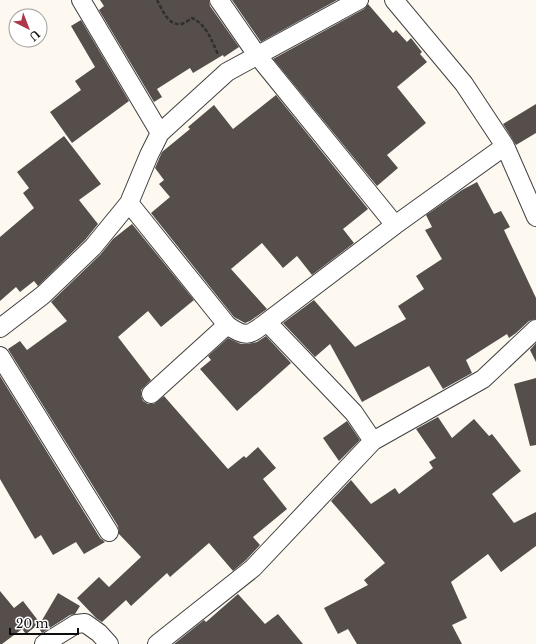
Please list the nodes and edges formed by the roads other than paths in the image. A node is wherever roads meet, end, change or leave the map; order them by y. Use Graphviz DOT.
graph roads {
  1 [pos="81,0"];
  2 [pos="219,0"];
  3 [pos="358,0"];
  4 [pos="394,0"];
  5 [pos="257,55"];
  6 [pos="160,133"];
  7 [pos="505,146"];
  8 [pos="129,203"];
  9 [pos="536,217"];
  10 [pos="395,225"];
  11 [pos="267,322"];
  12 [pos="228,325"];
  13 [pos="0,328"];
  14 [pos="536,329"];
  15 [pos="0,356"];
  16 [pos="151,394"];
  17 [pos="374,441"];
  18 [pos="109,532"];
  19 [pos="44,644"];
  20 [pos="109,644"];
  21 [pos="157,644"];
  1 -- 6 [label="street"];
  2 -- 5 [label="street"];
  3 -- 5 [label="street"];
  4 -- 7 [label="street"];
  5 -- 6 [label="street"];
  5 -- 10 [label="street"];
  6 -- 8 [label="street"];
  7 -- 9 [label="street"];
  7 -- 10 [label="street"];
  8 -- 12 [label="street"];
  8 -- 13 [label="street"];
  10 -- 11 [label="street"];
  11 -- 12 [label="street"];
  11 -- 17 [label="street"];
  12 -- 16 [label="street"];
  14 -- 17 [label="street"];
  15 -- 18 [label="street"];
  17 -- 21 [label="street"];
  19 -- 20 [label="street"];
}
